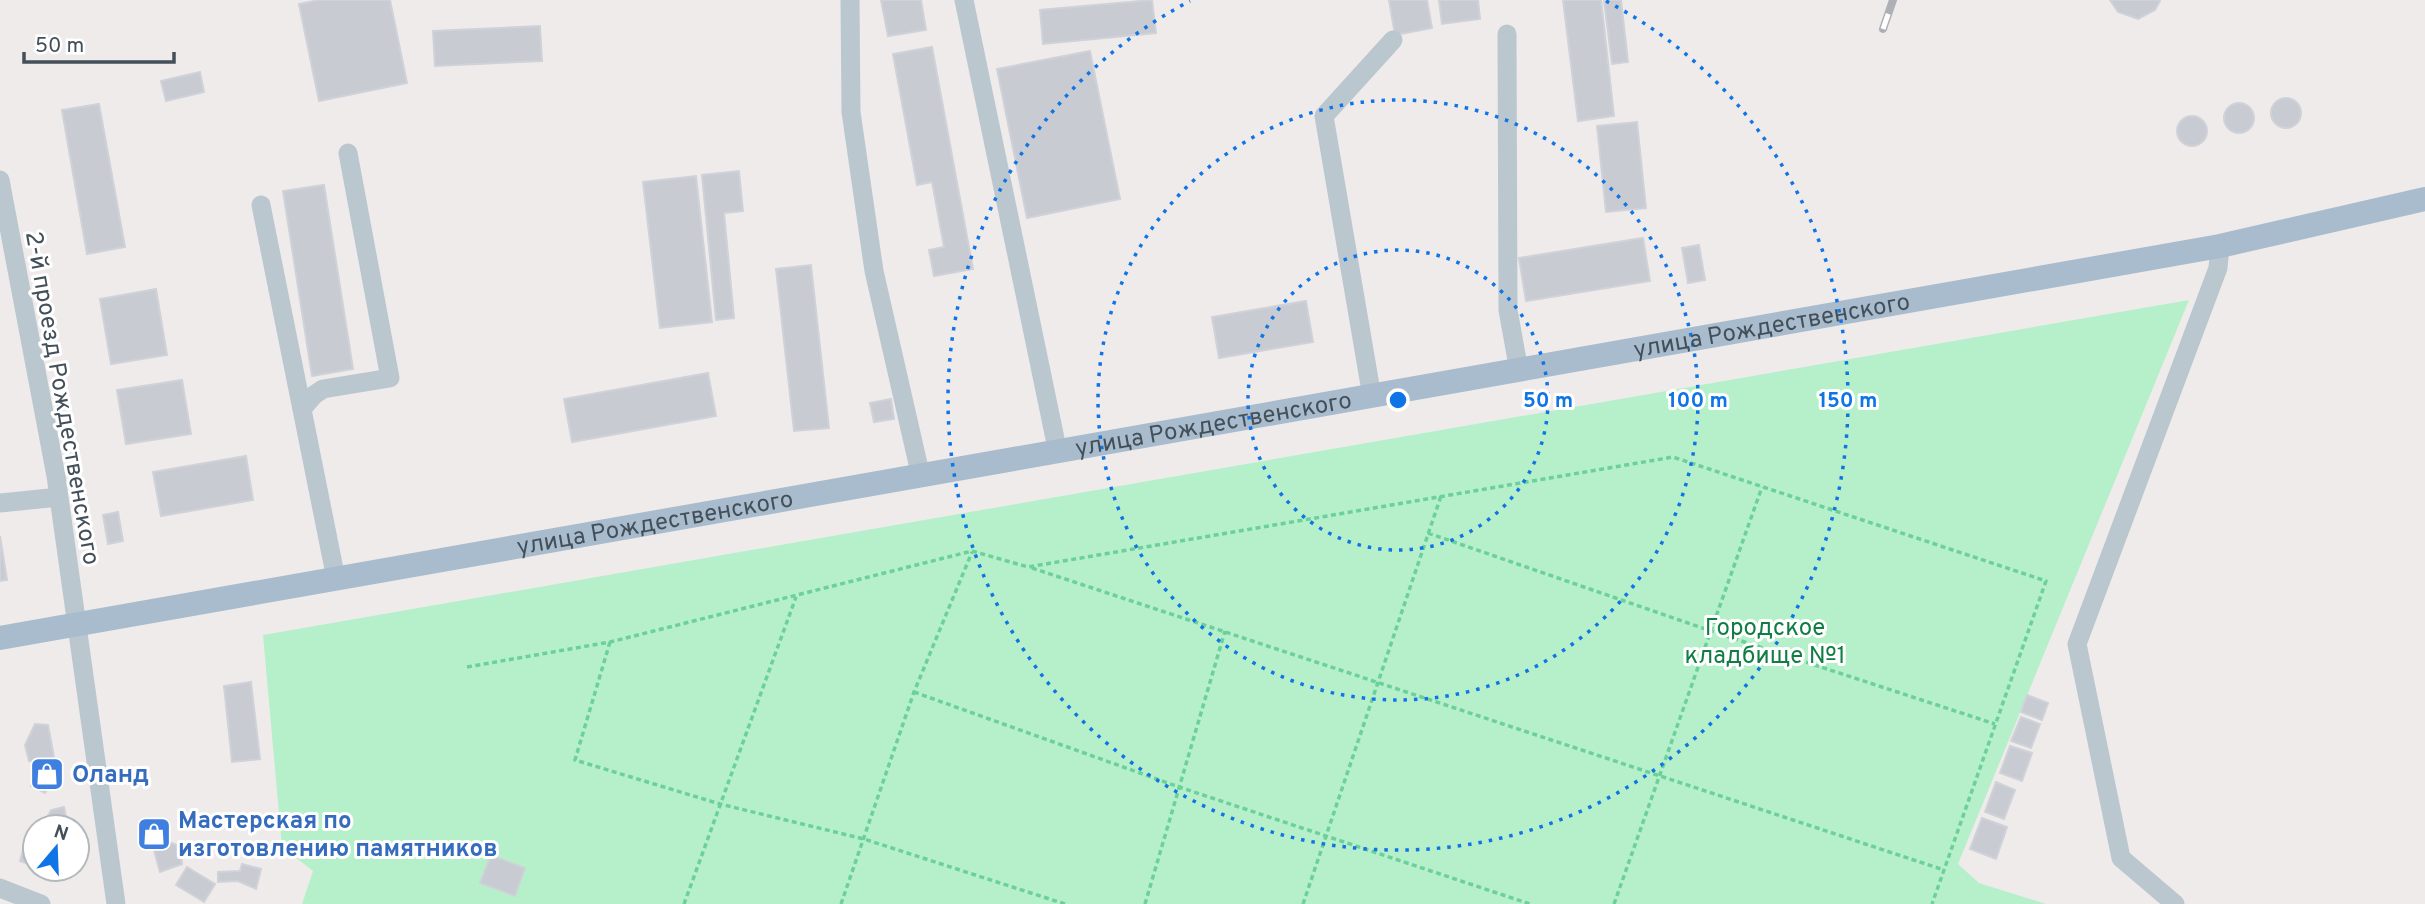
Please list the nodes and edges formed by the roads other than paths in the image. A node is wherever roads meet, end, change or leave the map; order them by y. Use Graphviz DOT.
graph roads {
  1 [pos="850,0"];
  2 [pos="964,0"];
  3 [pos="1507,34"];
  4 [pos="1393,40"];
  5 [pos="348,153"];
  6 [pos="0,180"];
  7 [pos="2425,199"];
  8 [pos="261,205"];
  9 [pos="2220,246"];
  10 [pos="1519,371"];
  11 [pos="1372,397"];
  12 [pos="302,410"];
  13 [pos="1058,453"];
  14 [pos="921,477"];
  15 [pos="59,497"];
  16 [pos="0,503"];
  17 [pos="336,579"];
  18 [pos="75,625"];
  19 [pos="0,638"];
  20 [pos="0,888"];
  21 [pos="41,904"];
  22 [pos="116,904"];
  23 [pos="2175,904"];
  1 -- 14 [label="street"];
  2 -- 13 [label="street"];
  3 -- 10 [label="street"];
  4 -- 11 [label="street"];
  5 -- 12 [label="street"];
  6 -- 15 [label="street, 2-й проезд Рождественского"];
  7 -- 9 [label="main road, улица Рождественского"];
  8 -- 12 [label="street"];
  9 -- 10 [label="main road, улица Рождественского"];
  9 -- 23 [label="street"];
  10 -- 11 [label="main road, улица Рождественского"];
  11 -- 13 [label="main road, улица Рождественского"];
  12 -- 17 [label="street"];
  13 -- 14 [label="main road, улица Рождественского"];
  14 -- 17 [label="main road, улица Рождественского"];
  15 -- 16 [label="street"];
  15 -- 18 [label="street, 2-й проезд Рождественского"];
  17 -- 18 [label="main road, улица Рождественского"];
  18 -- 19 [label="main road, улица Рождественского"];
  18 -- 22 [label="street, 2-й проезд Рождественского"];
  20 -- 21 [label="street"];
}
